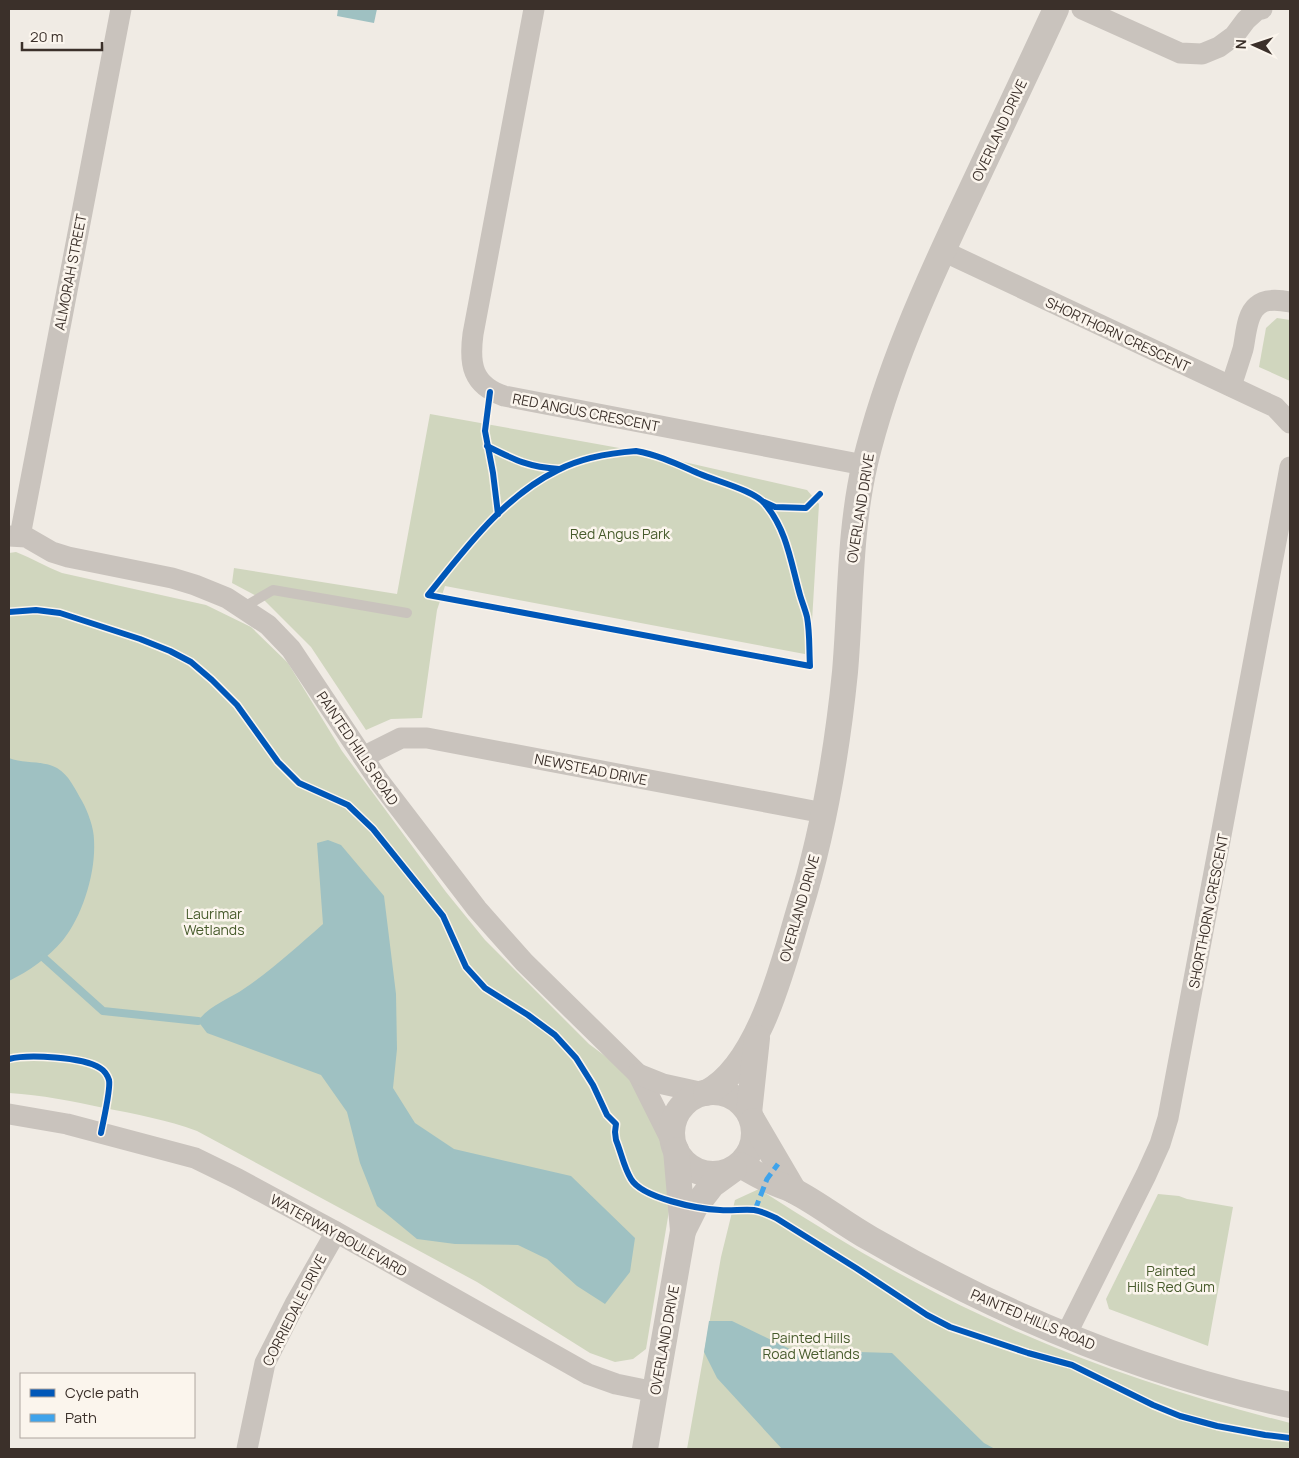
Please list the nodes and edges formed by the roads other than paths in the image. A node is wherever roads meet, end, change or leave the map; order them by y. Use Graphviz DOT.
graph roads {
  1 [pos="121,9"];
  2 [pos="534,9"];
  3 [pos="1056,9"];
  4 [pos="1082,9"];
  5 [pos="1262,9"];
  6 [pos="943,251"];
  7 [pos="1290,302"];
  8 [pos="1231,386"];
  9 [pos="1290,423"];
  10 [pos="864,465"];
  11 [pos="1290,467"];
  12 [pos="14,536"];
  13 [pos="244,607"];
  14 [pos="407,613"];
  15 [pos="363,757"];
  16 [pos="824,813"];
  17 [pos="757,1035"];
  18 [pos="638,1074"];
  19 [pos="705,1093"];
  20 [pos="9,1114"];
  21 [pos="751,1117"];
  22 [pos="675,1148"];
  23 [pos="738,1166"];
  24 [pos="794,1191"];
  25 [pos="336,1232"];
  26 [pos="683,1232"];
  27 [pos="1066,1335"];
  28 [pos="655,1392"];
  29 [pos="1290,1405"];
  30 [pos="247,1449"];
  31 [pos="645,1449"];
  1 -- 12 [label="street, ALMORAH STREET"];
  2 -- 10 [label="street, RED ANGUS CRESCENT"];
  3 -- 6 [label="street, OVERLAND DRIVE"];
  4 -- 5 [label="street"];
  6 -- 8 [label="street, SHORTHORN CRESCENT"];
  6 -- 10 [label="street, OVERLAND DRIVE"];
  7 -- 8 [label="street"];
  8 -- 9 [label="street, SHORTHORN CRESCENT"];
  10 -- 16 [label="street, OVERLAND DRIVE"];
  11 -- 27 [label="street, SHORTHORN CRESCENT"];
  12 -- 13 [label="street, PAINTED HILLS ROAD"];
  13 -- 14 [label="lane"];
  13 -- 15 [label="street, PAINTED HILLS ROAD"];
  15 -- 16 [label="street, NEWSTEAD DRIVE"];
  15 -- 18 [label="street, PAINTED HILLS ROAD"];
  16 -- 17 [label="street, OVERLAND DRIVE"];
  17 -- 19 [label="street, OVERLAND DRIVE"];
  17 -- 21 [label="street, OVERLAND DRIVE"];
  18 -- 19 [label="street, PAINTED HILLS ROAD"];
  18 -- 22 [label="street, PAINTED HILLS ROAD"];
  19 -- 21 [label="street"];
  19 -- 22 [label="street"];
  20 -- 25 [label="street, WATERWAY BOULEVARD"];
  21 -- 23 [label="street"];
  21 -- 24 [label="street, PAINTED HILLS ROAD"];
  22 -- 23 [label="street"];
  22 -- 26 [label="street, OVERLAND DRIVE"];
  23 -- 24 [label="street, PAINTED HILLS ROAD"];
  23 -- 26 [label="street, OVERLAND DRIVE"];
  24 -- 27 [label="street, PAINTED HILLS ROAD"];
  25 -- 28 [label="street, WATERWAY BOULEVARD"];
  25 -- 30 [label="street, CORRIEDALE DRIVE"];
  26 -- 28 [label="street, OVERLAND DRIVE"];
  27 -- 29 [label="street, PAINTED HILLS ROAD"];
  28 -- 31 [label="street, OVERLAND DRIVE"];
}
